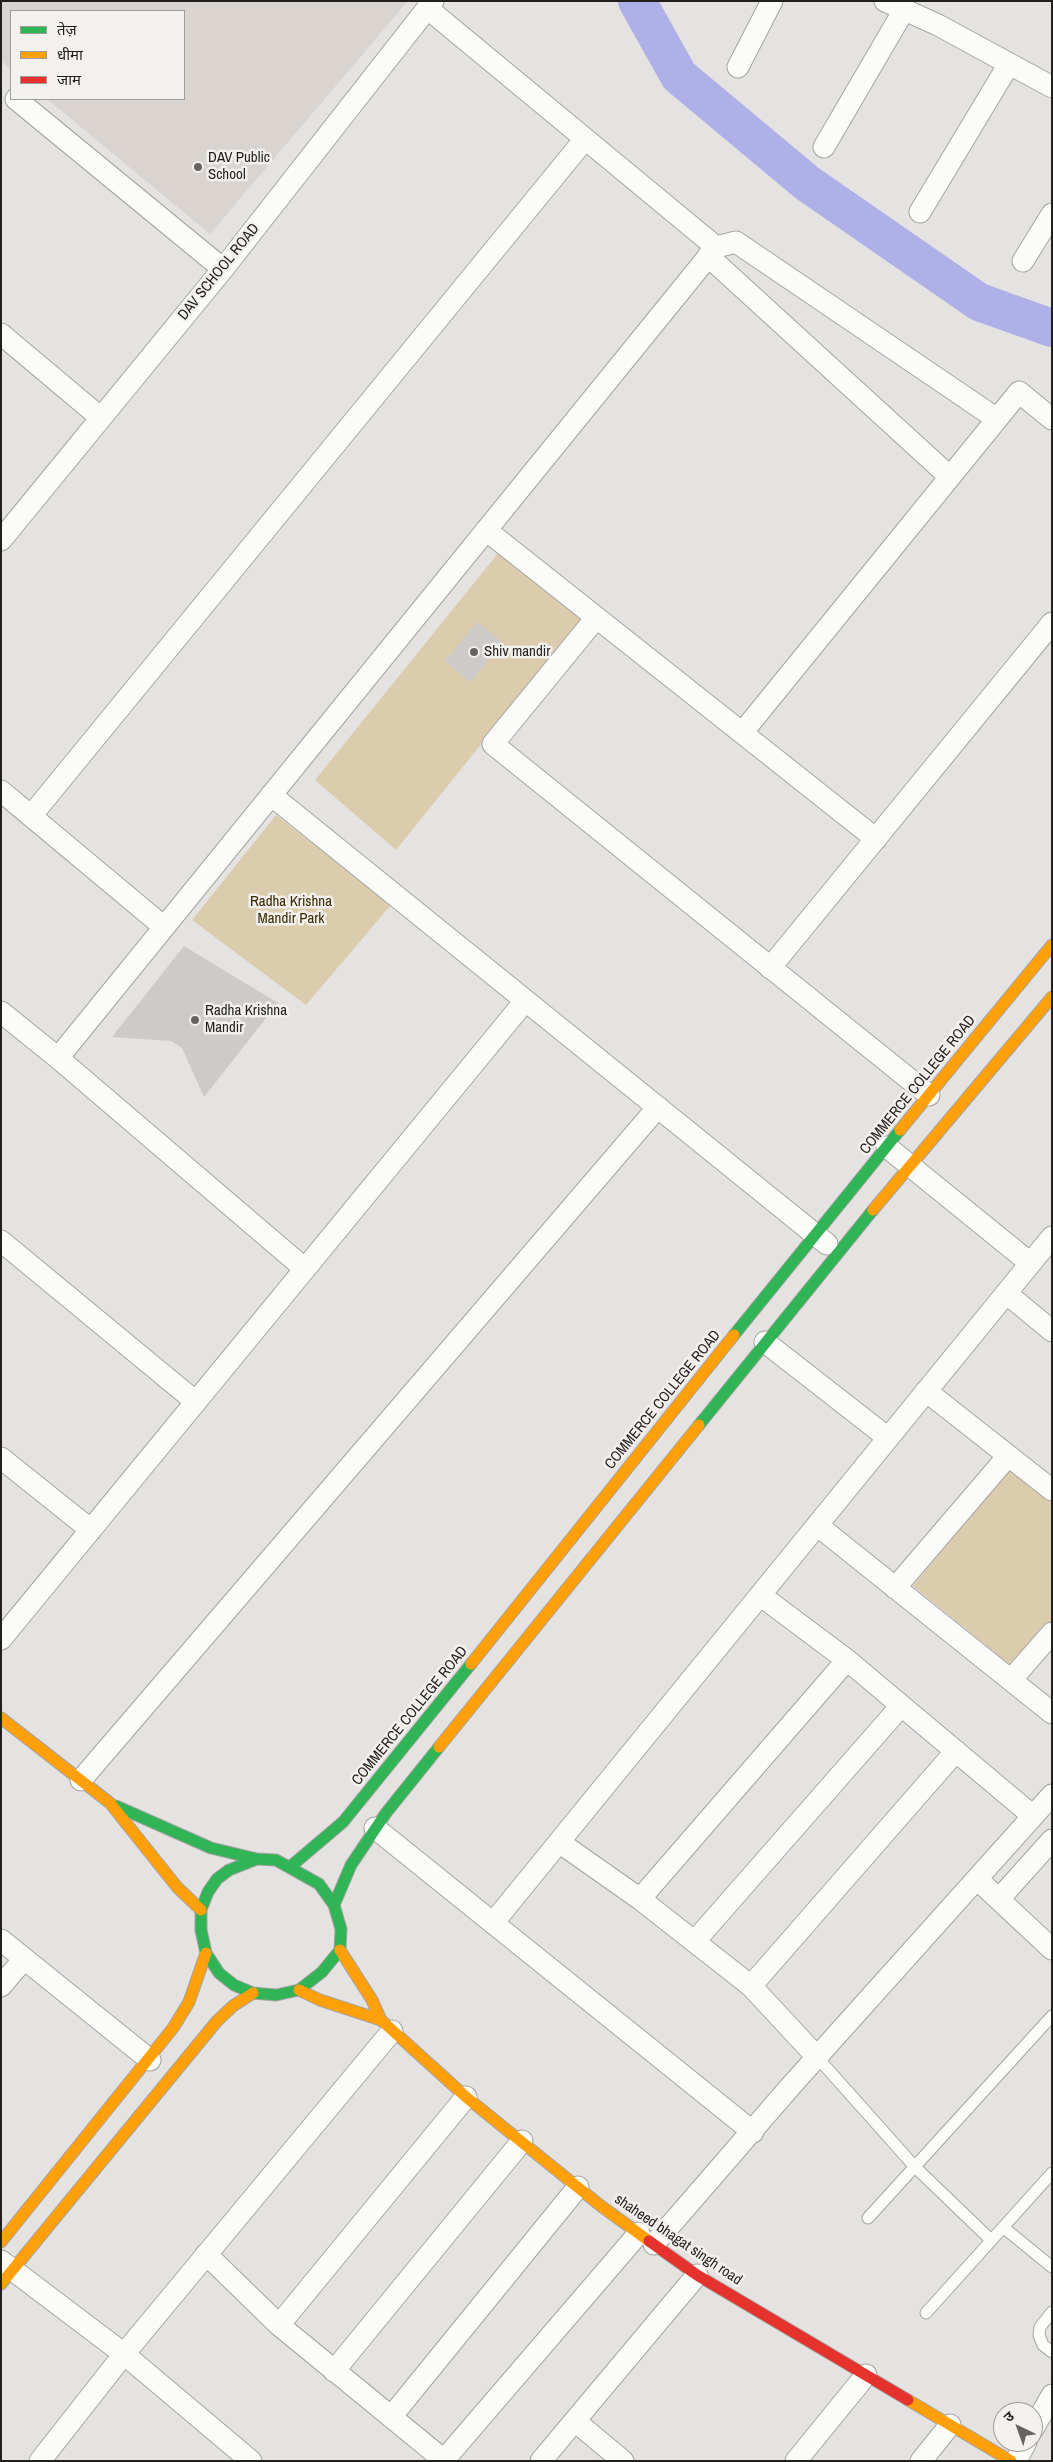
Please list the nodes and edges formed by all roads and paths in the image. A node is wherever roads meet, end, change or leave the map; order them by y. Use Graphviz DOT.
graph roads {
  1 [pos="772,1"];
  2 [pos="430,5"];
  3 [pos="895,5"];
  4 [pos="1009,64"];
  5 [pos="738,67"];
  6 [pos="1052,87"];
  7 [pos="17,100"];
  8 [pos="586,139"];
  9 [pos="824,146"];
  10 [pos="920,212"];
  11 [pos="1052,214"];
  12 [pos="712,251"];
  13 [pos="1023,262"];
  14 [pos="223,269"];
  15 [pos="1,334"];
  16 [pos="101,418"];
  17 [pos="997,419"];
  18 [pos="1052,419"];
  19 [pos="950,477"];
  20 [pos="486,530"];
  21 [pos="1,540"];
  22 [pos="596,618"];
  23 [pos="1052,623"];
  24 [pos="742,733"];
  25 [pos="1,791"];
  26 [pos="271,795"];
  27 [pos="31,816"];
  28 [pos="876,839"];
  29 [pos="164,927"];
  30 [pos="1052,945"];
  31 [pos="770,968"];
  32 [pos="1052,996"];
  33 [pos="525,1001"];
  34 [pos="1,1012"];
  35 [pos="58,1058"];
  36 [pos="929,1095"];
  37 [pos="658,1107"];
  38 [pos="887,1147"];
  39 [pos="910,1166"];
  40 [pos="815,1234"];
  41 [pos="1052,1237"];
  42 [pos="1,1242"];
  43 [pos="838,1252"];
  44 [pos="1030,1263"];
  45 [pos="305,1269"];
  46 [pos="1006,1293"];
  47 [pos="1052,1331"];
  48 [pos="765,1342"];
  49 [pos="926,1390"];
  50 [pos="196,1402"];
  51 [pos="888,1438"];
  52 [pos="1008,1456"];
  53 [pos="1,1458"];
  54 [pos="1052,1490"];
  55 [pos="817,1525"];
  56 [pos="91,1530"];
  57 [pos="895,1588"];
  58 [pos="760,1595"];
  59 [pos="1052,1633"];
  60 [pos="1,1639"];
  61 [pos="846,1660"];
  62 [pos="1011,1680"];
  63 [pos="901,1706"];
  64 [pos="1052,1713"];
  65 [pos="1,1718"];
  66 [pos="956,1751"];
  67 [pos="80,1780"];
  68 [pos="1052,1795"];
  69 [pos="110,1803"];
  70 [pos="1033,1816"];
  71 [pos="375,1828"];
  72 [pos="1052,1840"];
  73 [pos="559,1842"];
  74 [pos="257,1859"];
  75 [pos="290,1867"];
  76 [pos="977,1879"];
  77 [pos="640,1899"];
  78 [pos="999,1899"];
  79 [pos="334,1905"];
  80 [pos="201,1910"];
  81 [pos="493,1923"];
  82 [pos="1,1940"];
  83 [pos="695,1941"];
  84 [pos="1052,1949"];
  85 [pos="340,1950"];
  86 [pos="206,1953"];
  87 [pos="24,1959"];
  88 [pos="1,1986"];
  89 [pos="751,1986"];
  90 [pos="299,1990"];
  91 [pos="253,1993"];
  92 [pos="1052,2016"];
  93 [pos="386,2026"];
  94 [pos="817,2057"];
  95 [pos="150,2060"];
  96 [pos="466,2097"];
  97 [pos="753,2132"];
  98 [pos="522,2141"];
  99 [pos="915,2167"];
  100 [pos="1052,2173"];
  101 [pos="578,2187"];
  102 [pos="868,2218"];
  103 [pos="1003,2227"];
  104 [pos="646,2238"];
  105 [pos="991,2240"];
  106 [pos="1,2242"];
  107 [pos="206,2254"];
  108 [pos="1052,2267"];
  109 [pos="5,2272"];
  110 [pos="697,2275"];
  111 [pos="1052,2312"];
  112 [pos="926,2313"];
  113 [pos="279,2325"];
  114 [pos="1052,2352"];
  115 [pos="124,2354"];
  116 [pos="334,2371"];
  117 [pos="866,2375"];
  118 [pos="1052,2395"];
  119 [pos="1043,2411"];
  120 [pos="391,2417"];
  121 [pos="574,2421"];
  122 [pos="950,2425"];
  123 [pos="47,2458"];
  124 [pos="251,2461"];
  125 [pos="445,2461"];
  126 [pos="541,2461"];
  127 [pos="623,2461"];
  128 [pos="796,2461"];
  129 [pos="921,2461"];
  130 [pos="1011,2461"];
  1 -- 5 [label="street"];
  2 -- 8 [label="street"];
  2 -- 14 [label="street, DAV SCHOOL ROAD"];
  3 -- 4 [label="street"];
  3 -- 9 [label="street"];
  4 -- 6 [label="street"];
  4 -- 10 [label="street"];
  7 -- 14 [label="street"];
  8 -- 12 [label="street"];
  8 -- 27 [label="street"];
  11 -- 13 [label="street"];
  12 -- 17 [label="street"];
  12 -- 19 [label="street"];
  12 -- 20 [label="street"];
  14 -- 16 [label="street, DAV SCHOOL ROAD"];
  15 -- 16 [label="street"];
  16 -- 21 [label="street, DAV SCHOOL ROAD"];
  17 -- 18 [label="street"];
  17 -- 19 [label="street"];
  19 -- 24 [label="street"];
  20 -- 22 [label="street"];
  20 -- 26 [label="street"];
  22 -- 24 [label="street"];
  22 -- 31 [label="street"];
  23 -- 28 [label="street"];
  24 -- 28 [label="street"];
  25 -- 27 [label="street"];
  26 -- 29 [label="street"];
  26 -- 33 [label="street"];
  27 -- 29 [label="street"];
  28 -- 31 [label="street"];
  29 -- 35 [label="street"];
  30 -- 36 [label="street, COMMERCE COLLEGE ROAD"];
  31 -- 36 [label="street"];
  32 -- 39 [label="street"];
  33 -- 37 [label="street"];
  33 -- 45 [label="street"];
  34 -- 35 [label="street"];
  35 -- 45 [label="street"];
  36 -- 38 [label="street, COMMERCE COLLEGE ROAD"];
  37 -- 40 [label="street"];
  37 -- 67 [label="street"];
  38 -- 39 [label="street"];
  38 -- 40 [label="street, COMMERCE COLLEGE ROAD"];
  39 -- 43 [label="street"];
  39 -- 44 [label="street"];
  40 -- 43 [label="street"];
  40 -- 75 [label="street, COMMERCE COLLEGE ROAD"];
  41 -- 44 [label="street"];
  42 -- 50 [label="street"];
  43 -- 48 [label="street"];
  44 -- 46 [label="street"];
  45 -- 50 [label="street"];
  46 -- 47 [label="street"];
  46 -- 49 [label="street"];
  48 -- 51 [label="street"];
  48 -- 71 [label="street"];
  49 -- 51 [label="street"];
  49 -- 52 [label="street"];
  50 -- 56 [label="street"];
  51 -- 55 [label="street"];
  52 -- 54 [label="street"];
  52 -- 57 [label="street"];
  53 -- 56 [label="street"];
  55 -- 57 [label="street"];
  55 -- 58 [label="street"];
  56 -- 60 [label="street"];
  57 -- 62 [label="street"];
  58 -- 61 [label="street"];
  58 -- 73 [label="street"];
  59 -- 62 [label="street"];
  61 -- 63 [label="street"];
  61 -- 77 [label="street"];
  62 -- 64 [label="street"];
  63 -- 66 [label="street"];
  63 -- 83 [label="street"];
  65 -- 67 [label="street"];
  66 -- 70 [label="street"];
  66 -- 89 [label="street"];
  67 -- 69 [label="street"];
  68 -- 70 [label="street"];
  69 -- 74 [label="street"];
  69 -- 80 [label="street"];
  70 -- 76 [label="street"];
  71 -- 79 [label="street"];
  71 -- 81 [label="street"];
  72 -- 78 [label="street"];
  73 -- 77 [label="street"];
  73 -- 81 [label="street"];
  74 -- 75 [label="street"];
  74 -- 80 [label="street"];
  75 -- 79 [label="street"];
  76 -- 78 [label="street"];
  76 -- 94 [label="street"];
  77 -- 83 [label="street"];
  78 -- 84 [label="street"];
  79 -- 85 [label="street"];
  80 -- 86 [label="street"];
  81 -- 97 [label="street"];
  82 -- 87 [label="street"];
  83 -- 89 [label="street"];
  85 -- 90 [label="street"];
  85 -- 93 [label="street"];
  86 -- 91 [label="street"];
  86 -- 95 [label="street"];
  87 -- 88 [label="street"];
  87 -- 95 [label="street"];
  89 -- 94 [label="street"];
  90 -- 91 [label="street"];
  90 -- 93 [label="street"];
  91 -- 109 [label="street"];
  92 -- 99 [label="lane"];
  93 -- 96 [label="street, shaheed bhagat singh road"];
  93 -- 107 [label="street"];
  94 -- 97 [label="street"];
  94 -- 99 [label="lane"];
  95 -- 106 [label="street"];
  96 -- 98 [label="street, shaheed bhagat singh road"];
  96 -- 113 [label="street"];
  97 -- 104 [label="street"];
  98 -- 101 [label="street, shaheed bhagat singh road"];
  98 -- 116 [label="street"];
  99 -- 102 [label="lane"];
  99 -- 105 [label="lane"];
  100 -- 103 [label="lane"];
  101 -- 104 [label="street, shaheed bhagat singh road"];
  101 -- 120 [label="street"];
  103 -- 105 [label="lane"];
  103 -- 108 [label="lane"];
  104 -- 110 [label="street, shaheed bhagat singh road"];
  104 -- 125 [label="street"];
  105 -- 112 [label="lane"];
  107 -- 113 [label="street"];
  107 -- 115 [label="street"];
  109 -- 115 [label="street"];
  110 -- 117 [label="street, shaheed bhagat singh road"];
  110 -- 121 [label="street"];
  111 -- 114 [label="lane"];
  113 -- 116 [label="street"];
  115 -- 123 [label="street"];
  115 -- 124 [label="street"];
  116 -- 120 [label="street"];
  117 -- 122 [label="street, shaheed bhagat singh road"];
  117 -- 128 [label="street"];
  118 -- 119 [label="street"];
  120 -- 125 [label="street"];
  121 -- 126 [label="street"];
  121 -- 127 [label="street"];
  122 -- 129 [label="street"];
  122 -- 130 [label="street, shaheed bhagat singh road"];
}
